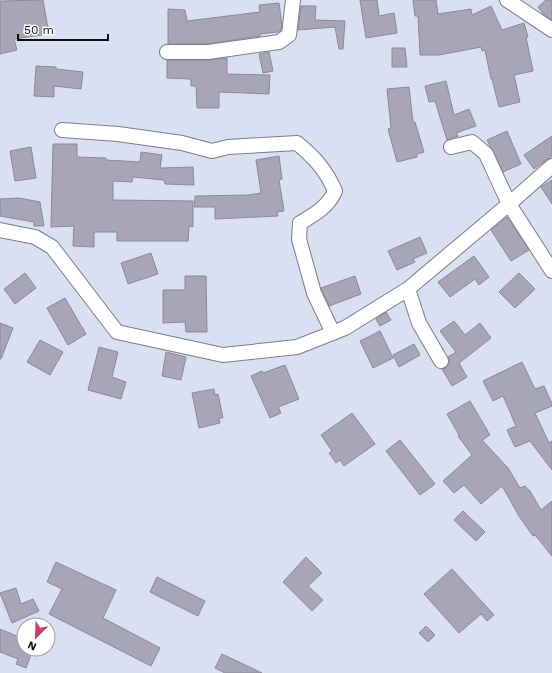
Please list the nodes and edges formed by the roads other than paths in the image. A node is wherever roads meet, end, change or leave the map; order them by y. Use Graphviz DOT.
graph roads {
  1 [pos="293,0"];
  2 [pos="507,0"];
  3 [pos="552,30"];
  4 [pos="167,52"];
  5 [pos="62,130"];
  6 [pos="451,147"];
  7 [pos="552,166"];
  8 [pos="509,204"];
  9 [pos="0,230"];
  10 [pos="552,271"];
  11 [pos="408,289"];
  12 [pos="333,333"];
  13 [pos="440,361"];
  1 -- 4 [label="street"];
  2 -- 3 [label="street"];
  5 -- 12 [label="street"];
  6 -- 8 [label="street"];
  7 -- 8 [label="street"];
  8 -- 10 [label="street"];
  8 -- 11 [label="street"];
  9 -- 12 [label="street"];
  11 -- 12 [label="street"];
  11 -- 13 [label="street"];
}
